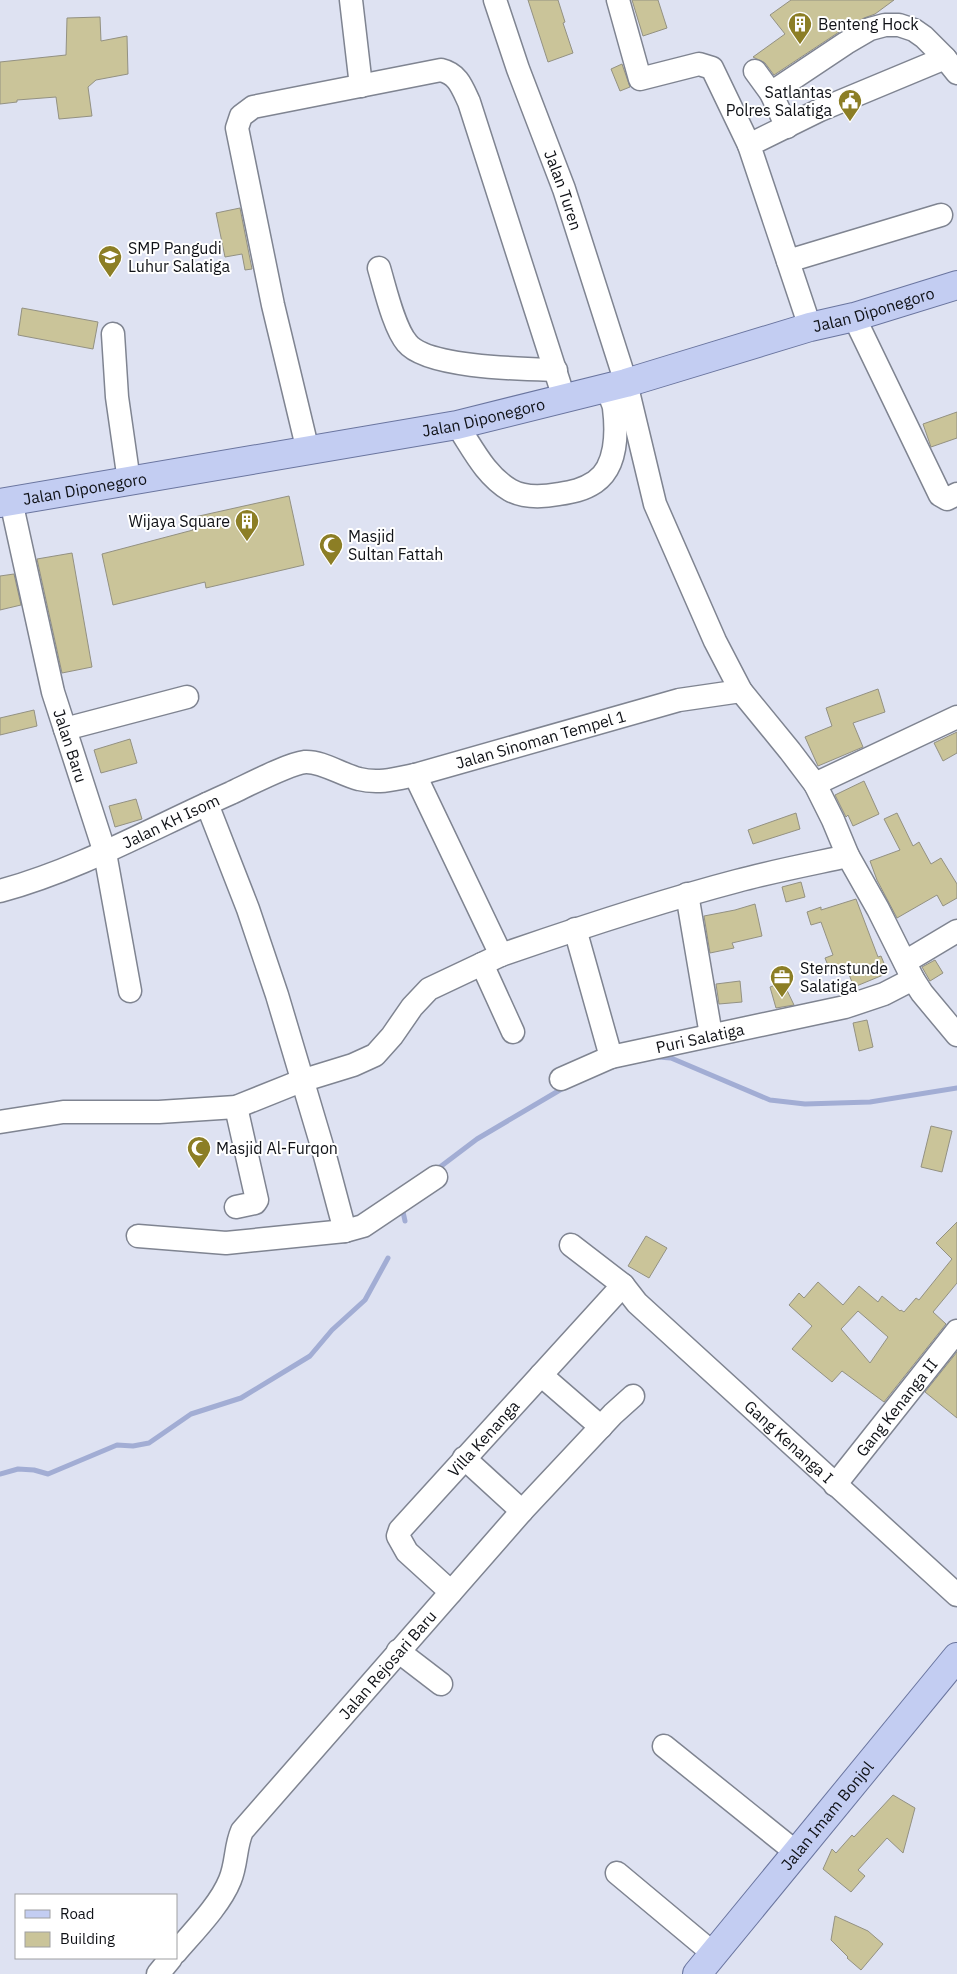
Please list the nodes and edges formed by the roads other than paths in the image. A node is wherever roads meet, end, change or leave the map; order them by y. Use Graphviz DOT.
graph roads {
  1 [pos="352,0"];
  2 [pos="495,0"];
  3 [pos="618,0"];
  4 [pos="951,66"];
  5 [pos="755,71"];
  6 [pos="361,86"];
  7 [pos="771,93"];
  8 [pos="787,127"];
  9 [pos="749,145"];
  10 [pos="941,216"];
  11 [pos="788,261"];
  12 [pos="378,268"];
  13 [pos="957,285"];
  14 [pos="854,317"];
  15 [pos="810,327"];
  16 [pos="113,334"];
  17 [pos="556,370"];
  18 [pos="616,385"];
  19 [pos="564,398"];
  20 [pos="457,425"];
  21 [pos="308,451"];
  22 [pos="129,481"];
  23 [pos="957,494"];
  24 [pos="6,502"];
  25 [pos="740,691"];
  26 [pos="187,697"];
  27 [pos="957,717"];
  28 [pos="65,729"];
  29 [pos="342,774"];
  30 [pos="415,775"];
  31 [pos="815,784"];
  32 [pos="207,804"];
  33 [pos="105,853"];
  34 [pos="848,856"];
  35 [pos="0,890"];
  36 [pos="687,894"];
  37 [pos="575,929"];
  38 [pos="957,931"];
  39 [pos="492,960"];
  40 [pos="909,970"];
  41 [pos="130,990"];
  42 [pos="513,1032"];
  43 [pos="711,1035"];
  44 [pos="957,1036"];
  45 [pos="611,1057"];
  46 [pos="561,1078"];
  47 [pos="301,1081"];
  48 [pos="236,1107"];
  49 [pos="0,1122"];
  50 [pos="436,1177"];
  51 [pos="236,1207"];
  52 [pos="348,1226"];
  53 [pos="138,1236"];
  54 [pos="571,1244"];
  55 [pos="623,1285"];
  56 [pos="957,1331"];
  57 [pos="541,1375"];
  58 [pos="633,1396"];
  59 [pos="601,1427"];
  60 [pos="464,1458"];
  61 [pos="835,1485"];
  62 [pos="522,1511"];
  63 [pos="451,1592"];
  64 [pos="957,1595"];
  65 [pos="398,1651"];
  66 [pos="953,1669"];
  67 [pos="441,1684"];
  68 [pos="664,1746"];
  69 [pos="797,1853"];
  70 [pos="617,1873"];
  71 [pos="178,1950"];
  72 [pos="170,1959"];
  73 [pos="706,1964"];
  74 [pos="158,1974"];
  1 -- 6 [label="street"];
  2 -- 18 [label="street, Jalan Turen"];
  3 -- 9 [label="street"];
  4 -- 7 [label="street"];
  4 -- 8 [label="street"];
  5 -- 7 [label="street"];
  6 -- 17 [label="street"];
  6 -- 21 [label="street"];
  7 -- 8 [label="street"];
  8 -- 9 [label="street"];
  9 -- 11 [label="street"];
  10 -- 11 [label="street"];
  11 -- 15 [label="street"];
  12 -- 17 [label="street"];
  13 -- 14 [label="main road, Jalan Diponegoro"];
  14 -- 15 [label="main road, Jalan Diponegoro"];
  14 -- 23 [label="street"];
  15 -- 18 [label="main road, Jalan Diponegoro"];
  16 -- 22 [label="street"];
  17 -- 19 [label="street"];
  18 -- 19 [label="main road, Jalan Diponegoro"];
  18 -- 20 [label="street"];
  18 -- 25 [label="street"];
  19 -- 20 [label="main road, Jalan Diponegoro"];
  20 -- 21 [label="main road, Jalan Diponegoro"];
  21 -- 22 [label="main road, Jalan Diponegoro"];
  22 -- 24 [label="main road, Jalan Diponegoro"];
  24 -- 28 [label="street, Jalan Baru"];
  25 -- 30 [label="street, Jalan Sinoman Tempel 1"];
  25 -- 31 [label="street"];
  26 -- 28 [label="street"];
  27 -- 31 [label="street"];
  28 -- 33 [label="street, Jalan Baru"];
  29 -- 30 [label="street, Jalan Sinoman Tempel 1"];
  29 -- 32 [label="street, Jalan KH Isom"];
  30 -- 39 [label="street"];
  31 -- 34 [label="street"];
  32 -- 33 [label="street, Jalan KH Isom"];
  32 -- 47 [label="street"];
  33 -- 35 [label="street, Jalan KH Isom"];
  33 -- 41 [label="street, Jalan Baru"];
  34 -- 36 [label="street"];
  34 -- 40 [label="street"];
  36 -- 37 [label="street"];
  36 -- 43 [label="street"];
  37 -- 39 [label="street"];
  37 -- 45 [label="street"];
  38 -- 40 [label="street, Puri Salatiga"];
  39 -- 42 [label="street"];
  39 -- 47 [label="street"];
  40 -- 43 [label="street, Puri Salatiga"];
  40 -- 44 [label="street"];
  43 -- 45 [label="street, Puri Salatiga"];
  45 -- 46 [label="street, Puri Salatiga"];
  47 -- 48 [label="street"];
  47 -- 52 [label="street"];
  48 -- 49 [label="street"];
  48 -- 51 [label="street"];
  50 -- 52 [label="street"];
  52 -- 53 [label="street"];
  54 -- 55 [label="street"];
  55 -- 57 [label="street, Villa Kenanga"];
  55 -- 61 [label="street, Gang Kenanga I"];
  56 -- 61 [label="street, Gang Kenanga II"];
  57 -- 59 [label="street"];
  57 -- 60 [label="street, Villa Kenanga"];
  58 -- 59 [label="street, Jalan Rejosari Baru"];
  59 -- 62 [label="street, Jalan Rejosari Baru"];
  60 -- 62 [label="street"];
  60 -- 63 [label="street, Villa Kenanga"];
  61 -- 64 [label="street, Gang Kenanga I"];
  62 -- 63 [label="street, Jalan Rejosari Baru"];
  63 -- 65 [label="street, Jalan Rejosari Baru"];
  65 -- 67 [label="street"];
  65 -- 71 [label="street, Jalan Rejosari Baru"];
  66 -- 69 [label="main road, Jalan Imam Bonjol"];
  68 -- 69 [label="street"];
  69 -- 73 [label="main road, Jalan Imam Bonjol"];
  70 -- 73 [label="street"];
  72 -- 74 [label="street"];
}
